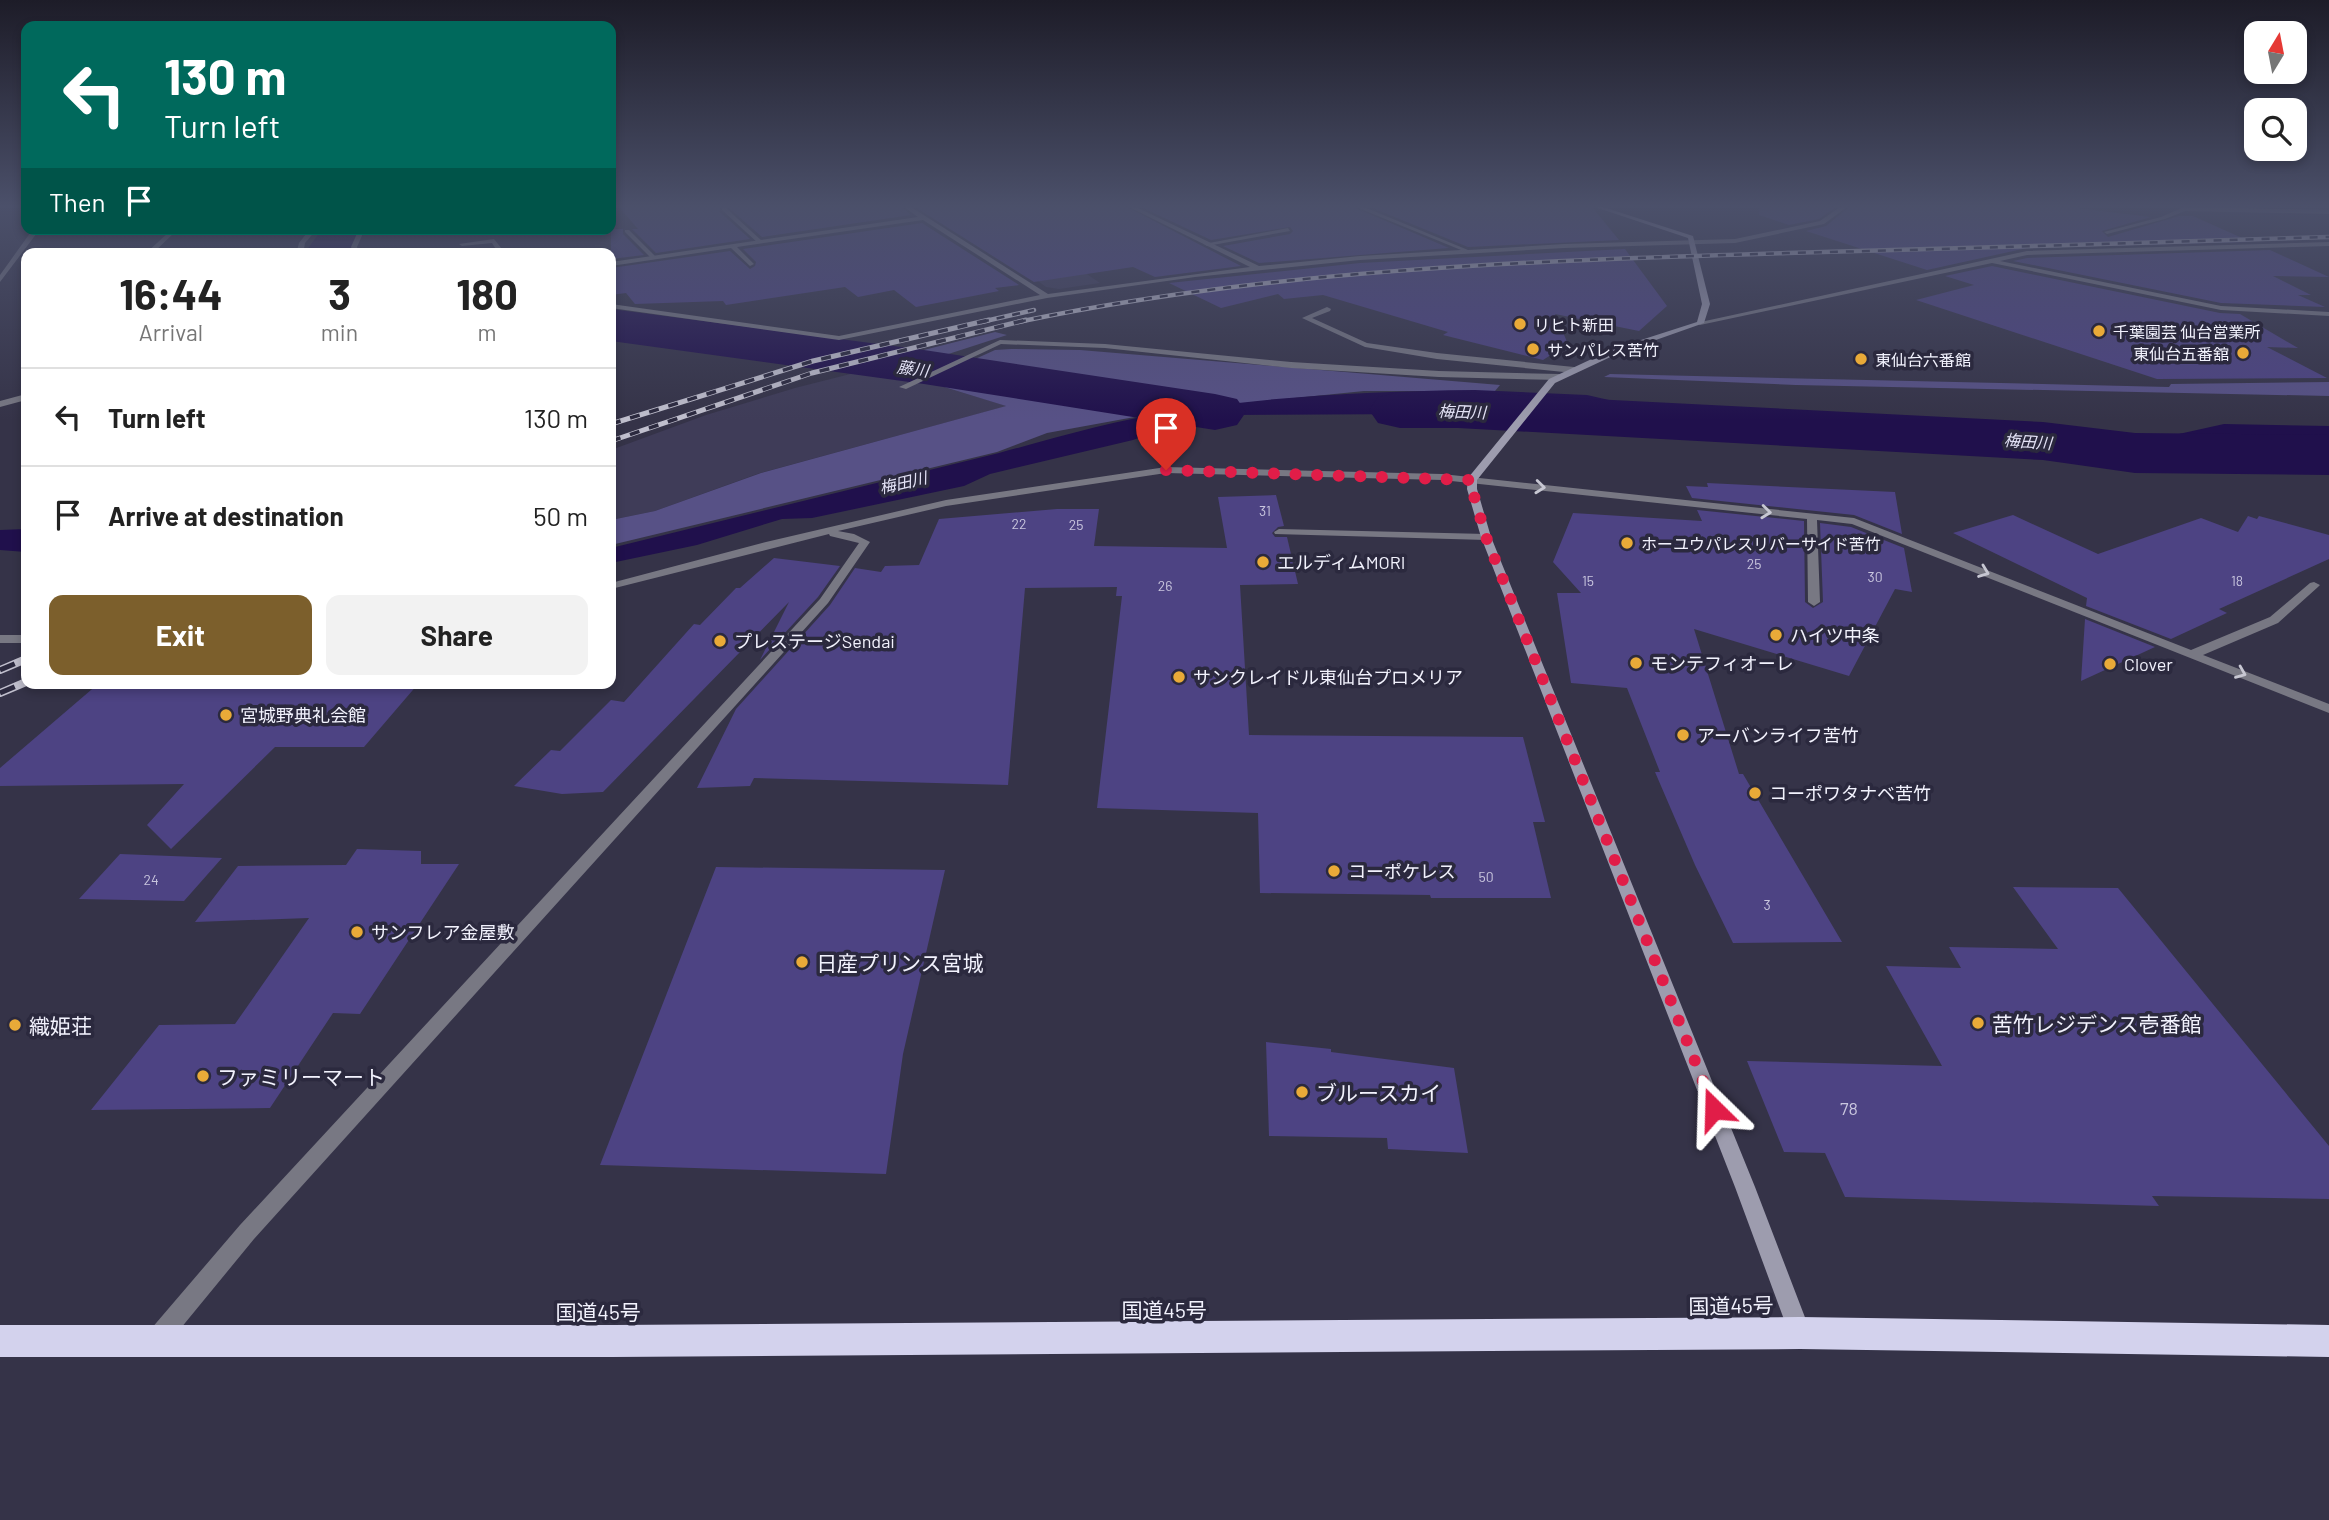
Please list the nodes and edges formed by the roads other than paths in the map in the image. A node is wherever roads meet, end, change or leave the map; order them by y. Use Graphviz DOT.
graph roads {
  1 [pos="1019,278"];
  2 [pos="1188,278"];
  3 [pos="1701,278"];
  4 [pos="1911,278"];
  5 [pos="2073,278"];
  6 [pos="1047,296"];
  7 [pos="616,307"];
  8 [pos="1327,309"];
  9 [pos="2329,314"];
  10 [pos="1700,323"];
  11 [pos="1574,370"];
  12 [pos="1559,377"];
  13 [pos="902,387"];
  14 [pos="21,398"];
  15 [pos="0,404"];
  16 [pos="1474,477"];
  17 [pos="1812,517"];
  18 [pos="1279,532"];
  19 [pos="823,533"];
  20 [pos="1486,537"];
  21 [pos="616,585"];
  22 [pos="2314,585"];
  23 [pos="1814,602"];
  24 [pos="0,639"];
  25 [pos="21,639"];
  26 [pos="2193,654"];
  27 [pos="2329,709"];
  28 [pos="1800,1333"];
  29 [pos="0,1340"];
  30 [pos="156,1341"];
  31 [pos="2329,1341"];
  1 -- 6 [label="street"];
  2 -- 6 [label="street"];
  3 -- 10 [label="street"];
  4 -- 10 [label="street"];
  5 -- 9 [label="street"];
  6 -- 7 [label="street"];
  8 -- 11 [label="street"];
  10 -- 11 [label="street"];
  11 -- 12 [label="street"];
  12 -- 13 [label="street"];
  12 -- 16 [label="street"];
  14 -- 15 [label="street"];
  16 -- 17 [label="street, one-way"];
  16 -- 19 [label="street"];
  16 -- 20 [label="street"];
  17 -- 23 [label="street"];
  17 -- 26 [label="street, one-way"];
  18 -- 20 [label="street"];
  19 -- 21 [label="street"];
  19 -- 30 [label="street"];
  20 -- 28 [label="street"];
  22 -- 26 [label="street"];
  24 -- 25 [label="street"];
  26 -- 27 [label="street, one-way"];
  28 -- 30 [label="highway, 国道45号"];
  28 -- 31 [label="highway, 国道45号"];
  29 -- 30 [label="highway, 国道45号"];
}
